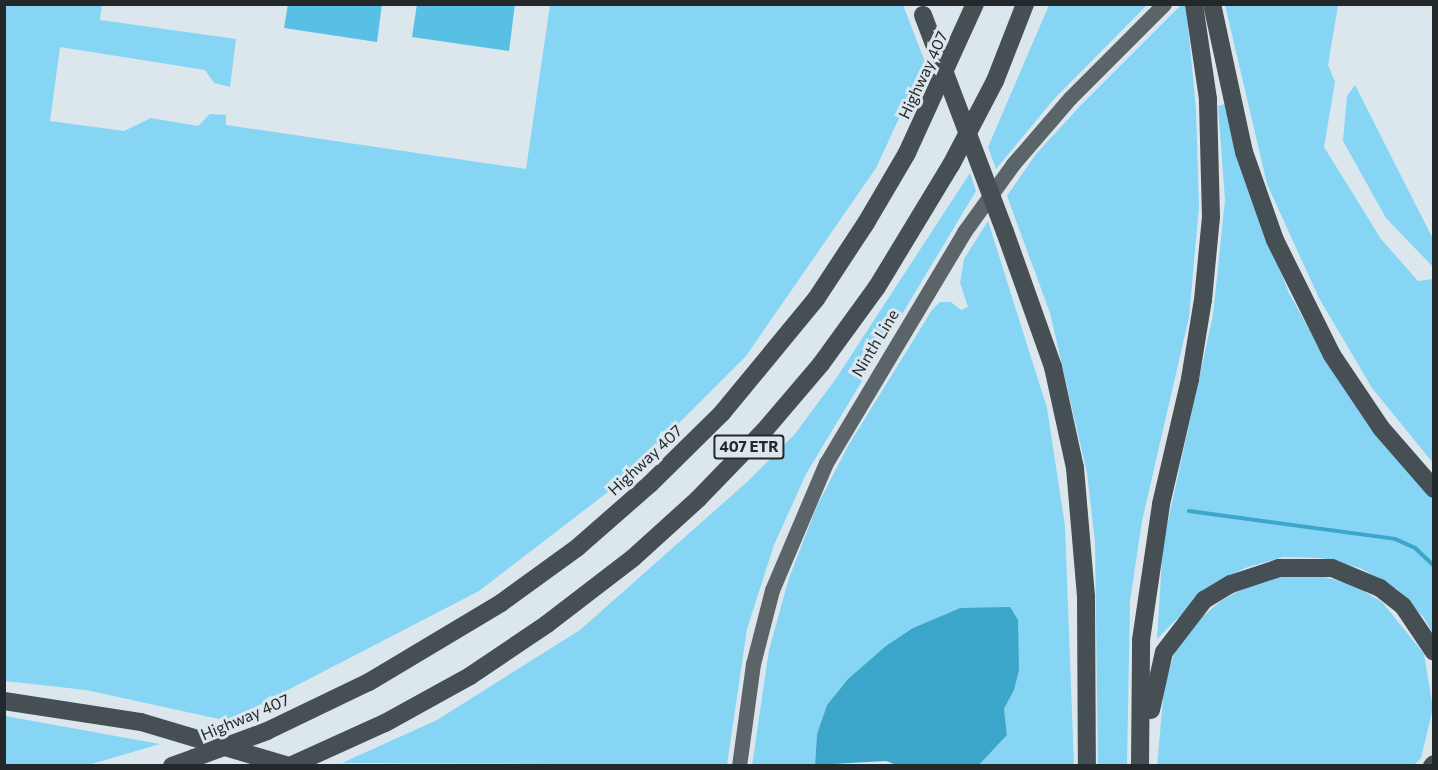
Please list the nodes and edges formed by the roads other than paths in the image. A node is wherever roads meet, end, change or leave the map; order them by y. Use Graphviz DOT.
graph roads {
  1 [pos="975,4"];
  2 [pos="1025,4"];
  3 [pos="1164,4"];
  4 [pos="1194,4"];
  5 [pos="1212,4"];
  6 [pos="922,10"];
  7 [pos="1434,489"];
  8 [pos="1434,652"];
  9 [pos="4,701"];
  10 [pos="172,765"];
  11 [pos="290,765"];
  12 [pos="740,765"];
  13 [pos="1087,765"];
  14 [pos="1140,765"];
  15 [pos="1145,765"];
  1 -- 10 [label="highway, Highway 407 / 407 ETR, bridge"];
  2 -- 11 [label="highway, 407 ETR"];
  3 -- 12 [label="main road, Ninth Line"];
  4 -- 14 [label="highway"];
  5 -- 7 [label="highway"];
  6 -- 13 [label="highway, bridge"];
  8 -- 15 [label="highway"];
  9 -- 11 [label="highway"];
}
